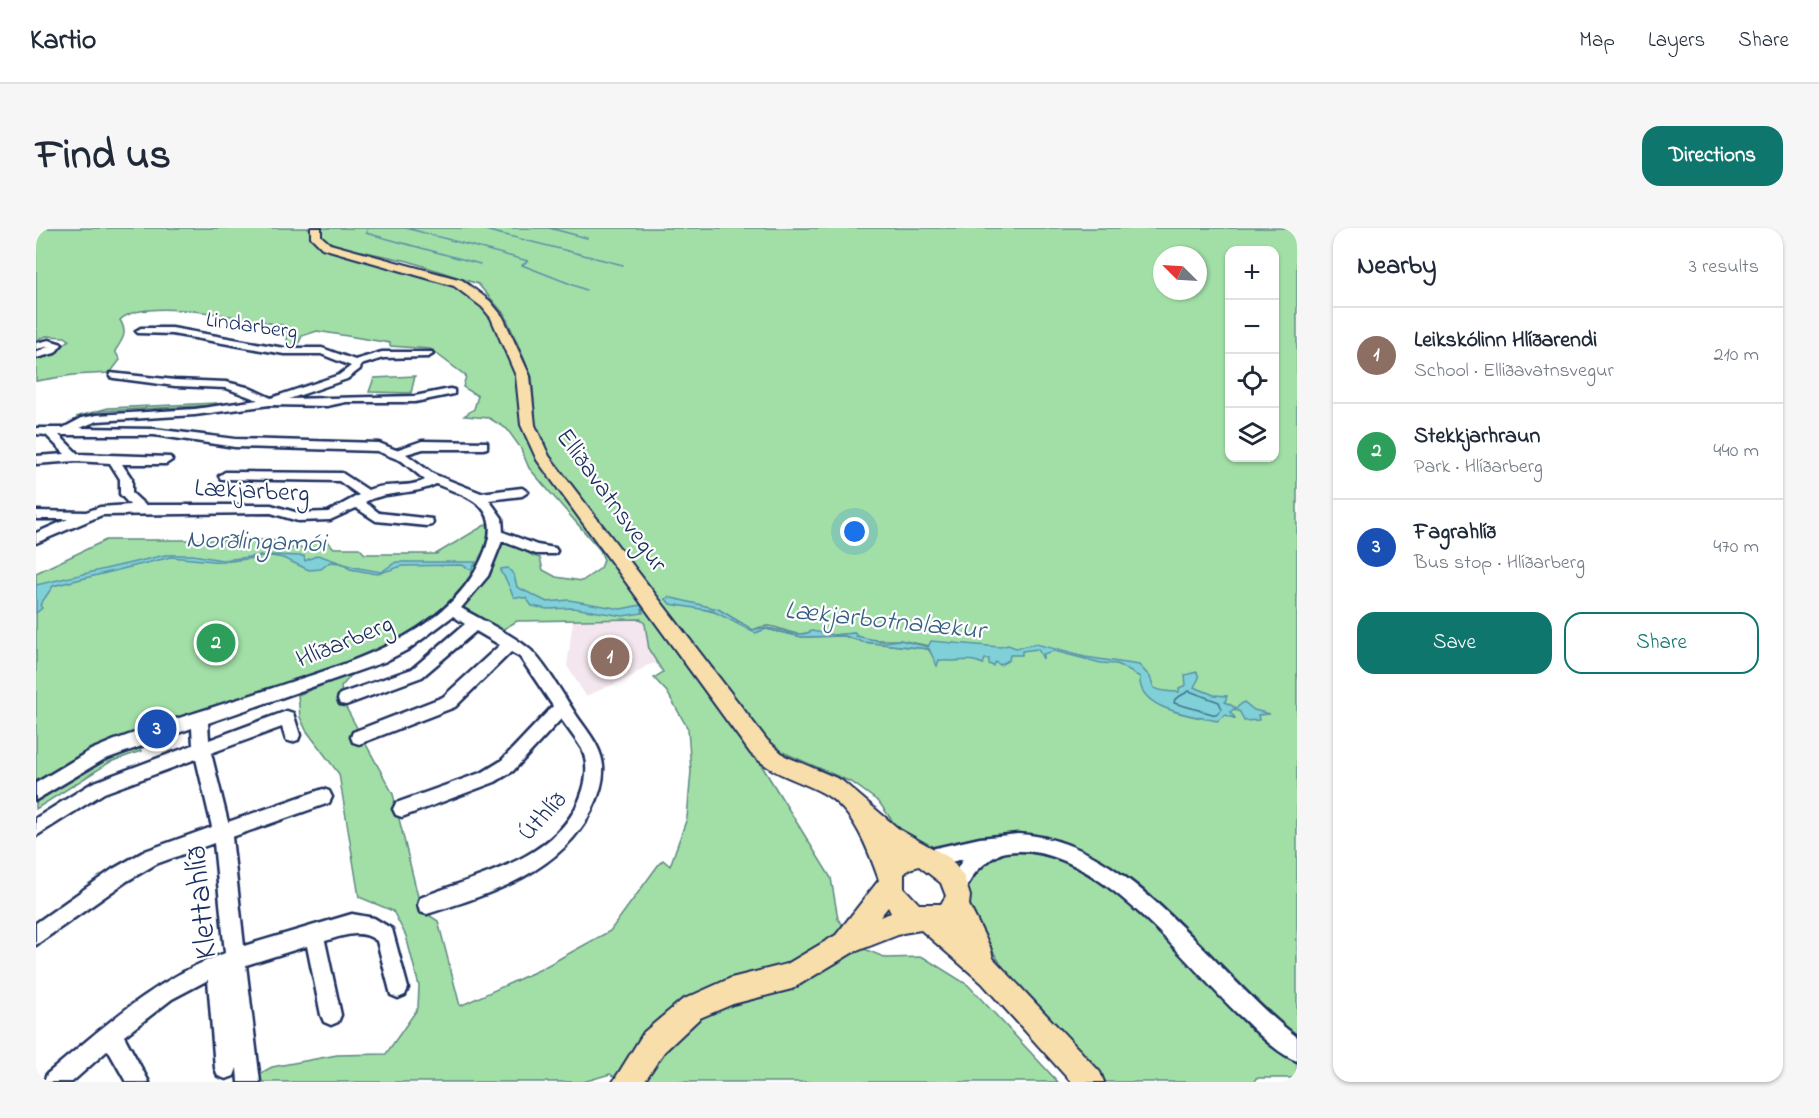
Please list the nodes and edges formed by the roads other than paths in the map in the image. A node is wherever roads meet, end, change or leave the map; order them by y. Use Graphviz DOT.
graph roads {
  1 [pos="316,228"];
  2 [pos="141,331"];
  3 [pos="36,346"];
  4 [pos="36,354"];
  5 [pos="428,354"];
  6 [pos="355,363"];
  7 [pos="114,375"];
  8 [pos="450,392"];
  9 [pos="270,402"];
  10 [pos="67,430"];
  11 [pos="42,431"];
  12 [pos="483,445"];
  13 [pos="397,453"];
  14 [pos="75,457"];
  15 [pos="36,460"];
  16 [pos="114,460"];
  17 [pos="166,460"];
  18 [pos="225,476"];
  19 [pos="434,480"];
  20 [pos="522,492"];
  21 [pos="480,497"];
  22 [pos="363,500"];
  23 [pos="141,509"];
  24 [pos="36,515"];
  25 [pos="87,516"];
  26 [pos="427,522"];
  27 [pos="498,536"];
  28 [pos="36,538"];
  29 [pos="550,551"];
  30 [pos="452,609"];
  31 [pos="475,623"];
  32 [pos="510,644"];
  33 [pos="346,699"];
  34 [pos="563,706"];
  35 [pos="199,718"];
  36 [pos="292,735"];
  37 [pos="359,737"];
  38 [pos="202,748"];
  39 [pos="36,792"];
  40 [pos="323,797"];
  41 [pos="854,806"];
  42 [pos="402,809"];
  43 [pos="36,828"];
  44 [pos="222,832"];
  45 [pos="997,845"];
  46 [pos="925,857"];
  47 [pos="891,881"];
  48 [pos="956,895"];
  49 [pos="427,905"];
  50 [pos="925,919"];
  51 [pos="36,935"];
  52 [pos="314,935"];
  53 [pos="844,944"];
  54 [pos="226,964"];
  55 [pos="991,974"];
  56 [pos="398,988"];
  57 [pos="331,1015"];
  58 [pos="112,1035"];
  59 [pos="1297,1050"];
  60 [pos="226,1068"];
  61 [pos="55,1082"];
  62 [pos="138,1082"];
  63 [pos="249,1082"];
  64 [pos="627,1082"];
  65 [pos="1090,1082"];
  1 -- 41 [label="main road, Elliðavatnsvegur"];
  2 -- 6 [label="street, Lindarberg"];
  3 -- 4 [label="street"];
  5 -- 6 [label="street"];
  6 -- 9 [label="street"];
  7 -- 9 [label="street"];
  8 -- 9 [label="street"];
  9 -- 10 [label="street"];
  10 -- 11 [label="street"];
  10 -- 13 [label="street"];
  11 -- 14 [label="street"];
  12 -- 13 [label="street"];
  13 -- 19 [label="street"];
  14 -- 15 [label="street, Lækjarberg"];
  14 -- 16 [label="street, Lækjarberg"];
  16 -- 17 [label="street, Lækjarberg"];
  16 -- 23 [label="street"];
  18 -- 22 [label="street, Lækjarberg"];
  19 -- 21 [label="street"];
  19 -- 22 [label="street, Lækjarberg"];
  20 -- 21 [label="street"];
  21 -- 27 [label="street"];
  22 -- 23 [label="street, Lækjarberg"];
  22 -- 26 [label="street, Lækjarberg"];
  23 -- 25 [label="street, Lækjarberg"];
  24 -- 25 [label="street, Lækjarberg"];
  25 -- 28 [label="street, Lækjarberg"];
  27 -- 29 [label="street"];
  27 -- 30 [label="street, Hlíðarberg"];
  30 -- 31 [label="street, Úthlíð"];
  30 -- 35 [label="street, Hlíðarberg"];
  31 -- 32 [label="street, Úthlíð"];
  31 -- 33 [label="street"];
  32 -- 34 [label="street, Úthlíð"];
  32 -- 37 [label="street"];
  34 -- 42 [label="street"];
  34 -- 49 [label="street, Úthlíð"];
  35 -- 38 [label="street, Klettahlíð"];
  35 -- 39 [label="street, Hlíðarberg"];
  36 -- 38 [label="street"];
  38 -- 43 [label="street"];
  38 -- 44 [label="street, Klettahlíð"];
  40 -- 44 [label="street"];
  41 -- 46 [label="main road, Elliðavatnsvegur"];
  41 -- 47 [label="main road, Elliðavatnsvegur"];
  44 -- 51 [label="street"];
  44 -- 54 [label="street, Klettahlíð"];
  45 -- 46 [label="street"];
  45 -- 48 [label="street"];
  45 -- 59 [label="street"];
  46 -- 47 [label="main road"];
  46 -- 48 [label="main road"];
  47 -- 50 [label="main road"];
  47 -- 53 [label="main road"];
  48 -- 50 [label="main road"];
  48 -- 55 [label="main road"];
  50 -- 53 [label="main road"];
  50 -- 55 [label="main road"];
  52 -- 54 [label="street"];
  52 -- 56 [label="street"];
  52 -- 57 [label="street"];
  53 -- 64 [label="main road"];
  54 -- 58 [label="street"];
  54 -- 60 [label="street"];
  54 -- 63 [label="street, Klettahlíð"];
  55 -- 65 [label="main road"];
  58 -- 61 [label="street"];
  58 -- 62 [label="street"];
}
